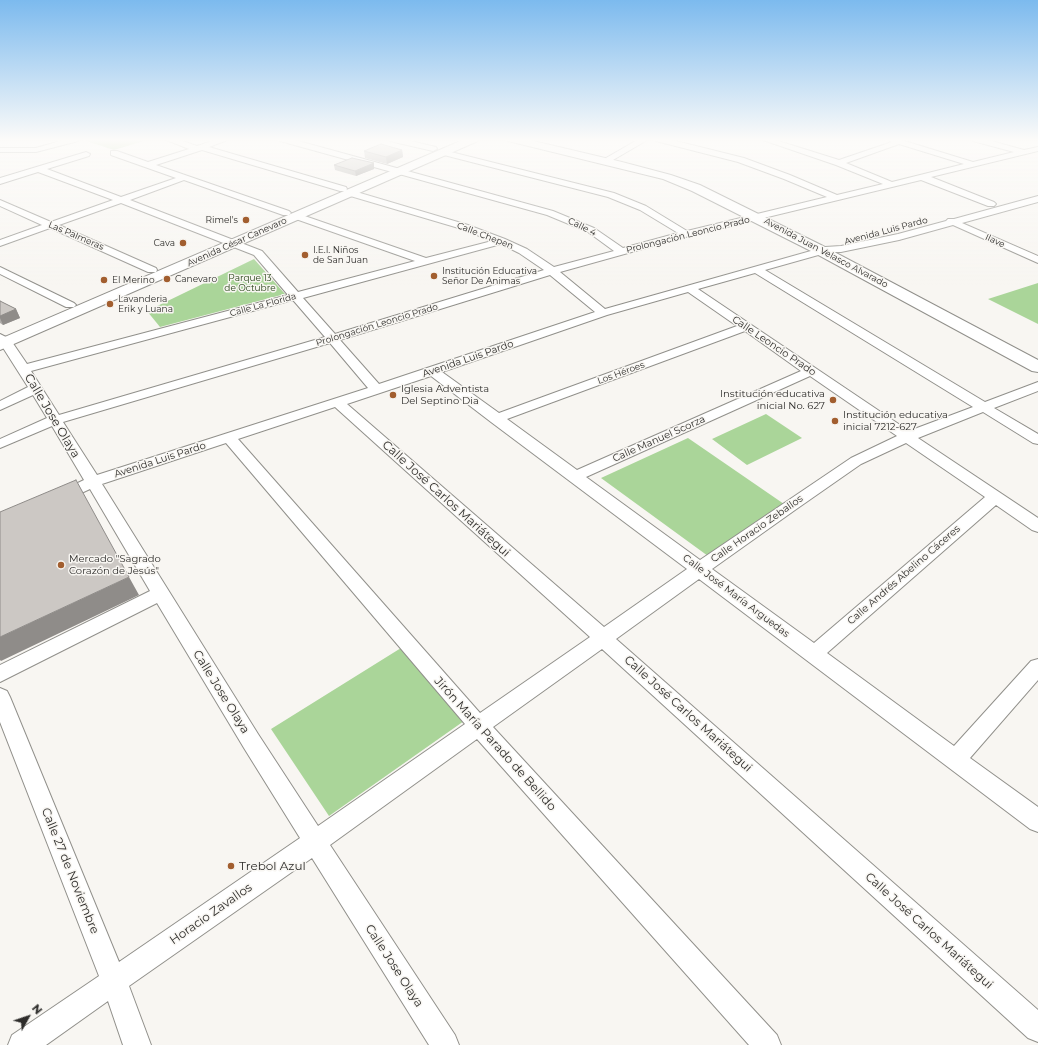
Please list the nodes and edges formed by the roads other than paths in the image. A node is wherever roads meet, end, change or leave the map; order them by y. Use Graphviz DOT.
graph roads {
  1 [pos="89,188"];
  2 [pos="156,188"];
  3 [pos="212,188"];
  4 [pos="335,188"];
  5 [pos="354,188"];
  6 [pos="457,188"];
  7 [pos="579,188"];
  8 [pos="695,188"];
  9 [pos="707,188"];
  10 [pos="813,188"];
  11 [pos="877,188"];
  12 [pos="950,188"];
  13 [pos="346,191"];
  14 [pos="1038,191"];
  15 [pos="836,198"];
  16 [pos="1038,199"];
  17 [pos="121,200"];
  18 [pos="0,203"];
  19 [pos="991,204"];
  20 [pos="291,215"];
  21 [pos="760,216"];
  22 [pos="951,221"];
  23 [pos="50,225"];
  24 [pos="686,234"];
  25 [pos="230,241"];
  26 [pos="502,241"];
  27 [pos="0,243"];
  28 [pos="826,250"];
  29 [pos="622,252"];
  30 [pos="1038,260"];
  31 [pos="427,262"];
  32 [pos="755,269"];
  33 [pos="0,270"];
  34 [pos="152,270"];
  35 [pos="552,271"];
  36 [pos="689,288"];
  37 [pos="296,296"];
  38 [pos="70,305"];
  39 [pos="603,313"];
  40 [pos="746,327"];
  41 [pos="332,339"];
  42 [pos="2,340"];
  43 [pos="1038,359"];
  44 [pos="1038,367"];
  45 [pos="24,369"];
  46 [pos="433,371"];
  47 [pos="811,372"];
  48 [pos="1038,386"];
  49 [pos="36,388"];
  50 [pos="376,389"];
  51 [pos="337,402"];
  52 [pos="0,406"];
  53 [pos="984,407"];
  54 [pos="496,419"];
  55 [pos="55,420"];
  56 [pos="907,437"];
  57 [pos="229,438"];
  58 [pos="1038,440"];
  59 [pos="0,444"];
  60 [pos="574,477"];
  61 [pos="92,482"];
  62 [pos="995,497"];
  63 [pos="50,502"];
  64 [pos="1038,526"];
  65 [pos="700,569"];
  66 [pos="160,594"];
  67 [pos="603,638"];
  68 [pos="814,654"];
  69 [pos="1038,667"];
  70 [pos="0,674"];
  71 [pos="0,697"];
  72 [pos="479,726"];
  73 [pos="955,760"];
  74 [pos="1038,821"];
  75 [pos="314,842"];
  76 [pos="114,981"];
  77 [pos="1038,1028"];
  78 [pos="22,1045"];
  79 [pos="137,1045"];
  80 [pos="445,1045"];
  81 [pos="766,1045"];
  1 -- 17 [label="street"];
  2 -- 17 [label="street"];
  3 -- 20 [label="street"];
  4 -- 13 [label="street, Calle Chepen"];
  5 -- 13 [label="street, Avenida César Canevaro"];
  6 -- 29 [label="street, Calle 4"];
  7 -- 24 [label="street"];
  8 -- 21 [label="street, Avenida Juan Velasco Alvarado"];
  9 -- 21 [label="street, Avenida Juan Velasco Alvarado"];
  10 -- 15 [label="street"];
  11 -- 15 [label="street, Prolongación Leoncio Prado"];
  12 -- 19 [label="street"];
  13 -- 20 [label="street, Avenida César Canevaro"];
  13 -- 26 [label="street, Calle Chepen"];
  14 -- 19 [label="street, Avenida Luis Pardo"];
  15 -- 21 [label="street, Prolongación Leoncio Prado"];
  16 -- 22 [label="street, Avenida Luis Pardo"];
  17 -- 23 [label="street"];
  17 -- 25 [label="street"];
  18 -- 23 [label="street, Las Palmeras"];
  19 -- 28 [label="street, Avenida Luis Pardo"];
  20 -- 25 [label="street, Avenida César Canevaro"];
  20 -- 31 [label="street"];
  21 -- 24 [label="street, Prolongación Leoncio Prado"];
  21 -- 28 [label="street, Avenida Juan Velasco Alvarado"];
  22 -- 28 [label="street, Avenida Luis Pardo"];
  22 -- 30 [label="street, Ilave"];
  23 -- 27 [label="street"];
  23 -- 34 [label="street, Las Palmeras"];
  24 -- 29 [label="street, Prolongación Leoncio Prado"];
  25 -- 34 [label="street, Avenida César Canevaro"];
  25 -- 37 [label="street"];
  25 -- 42 [label="street, Avenida César Canevaro"];
  26 -- 31 [label="street, Calle La Florida"];
  26 -- 35 [label="street, Calle Chepen"];
  28 -- 32 [label="street, Avenida Luis Pardo"];
  28 -- 43 [label="street, Avenida Juan Velasco Alvarado"];
  28 -- 44 [label="street, Avenida Juan Velasco Alvarado"];
  29 -- 35 [label="street, Prolongación Leoncio Prado"];
  31 -- 37 [label="street, Calle La Florida"];
  32 -- 36 [label="street, Avenida Luis Pardo"];
  32 -- 53 [label="street"];
  33 -- 38 [label="street"];
  34 -- 38 [label="street, Avenida César Canevaro"];
  35 -- 39 [label="street, Calle Chepen"];
  35 -- 41 [label="street, Prolongación Leoncio Prado"];
  36 -- 39 [label="street, Avenida Luis Pardo"];
  36 -- 40 [label="street, Calle Leoncio Prado"];
  37 -- 41 [label="street"];
  37 -- 45 [label="street, Calle La Florida"];
  38 -- 42 [label="street, Avenida César Canevaro"];
  39 -- 46 [label="street, Avenida Luis Pardo"];
  40 -- 47 [label="street, Calle Leoncio Prado"];
  40 -- 54 [label="street, Los Héroes"];
  41 -- 50 [label="street"];
  41 -- 55 [label="street, Prolongación Leoncio Prado"];
  42 -- 45 [label="street, Calle Jose Olaya"];
  45 -- 49 [label="street, Calle Jose Olaya"];
  46 -- 50 [label="street, Avenida Luis Pardo"];
  46 -- 54 [label="street, Calle José María Arguedas"];
  47 -- 56 [label="street, Calle Leoncio Prado"];
  47 -- 60 [label="street, Calle Manuel Scorza"];
  48 -- 53 [label="street, Calle Horacio Zeballos"];
  49 -- 52 [label="street"];
  49 -- 55 [label="street, Calle Jose Olaya"];
  50 -- 51 [label="street, Avenida Luis Pardo"];
  51 -- 57 [label="street, Avenida Luis Pardo"];
  51 -- 67 [label="street, Calle José Carlos Mariátegui"];
  53 -- 56 [label="street, Calle Horacio Zeballos"];
  53 -- 58 [label="street"];
  54 -- 60 [label="street, Calle José María Arguedas"];
  55 -- 59 [label="street, Prolongación Leoncio Prado"];
  55 -- 61 [label="street, Calle Jose Olaya"];
  56 -- 62 [label="street, Calle Leoncio Prado"];
  56 -- 65 [label="street, Calle Horacio Zeballos"];
  57 -- 61 [label="street, Avenida Luis Pardo"];
  57 -- 72 [label="street, Jirón María Parado de Bellido"];
  60 -- 65 [label="street, Calle José María Arguedas"];
  61 -- 63 [label="street, Avenida Luis Pardo"];
  61 -- 66 [label="street, Calle Jose Olaya"];
  62 -- 64 [label="street, Calle Leoncio Prado"];
  62 -- 68 [label="street, Calle Andrés Abelino Cáceres"];
  65 -- 67 [label="street, Calle Horacio Zeballos"];
  65 -- 68 [label="street, Calle José María Arguedas"];
  66 -- 70 [label="street"];
  66 -- 75 [label="street, Calle Jose Olaya"];
  67 -- 72 [label="street, Calle Horacio Zeballos"];
  67 -- 77 [label="street, Calle José Carlos Mariátegui"];
  68 -- 73 [label="street, Calle José María Arguedas"];
  69 -- 73 [label="street"];
  71 -- 76 [label="street, Calle 27 de Noviembre"];
  72 -- 75 [label="street, Horacio Zavallos"];
  72 -- 81 [label="street, Jirón María Parado de Bellido"];
  73 -- 74 [label="street, Calle José María Arguedas"];
  75 -- 76 [label="street, Horacio Zavallos"];
  75 -- 80 [label="street, Calle Jose Olaya"];
  76 -- 78 [label="street, Horacio Zavallos"];
  76 -- 79 [label="street, Calle 27 de Noviembre"];
}
